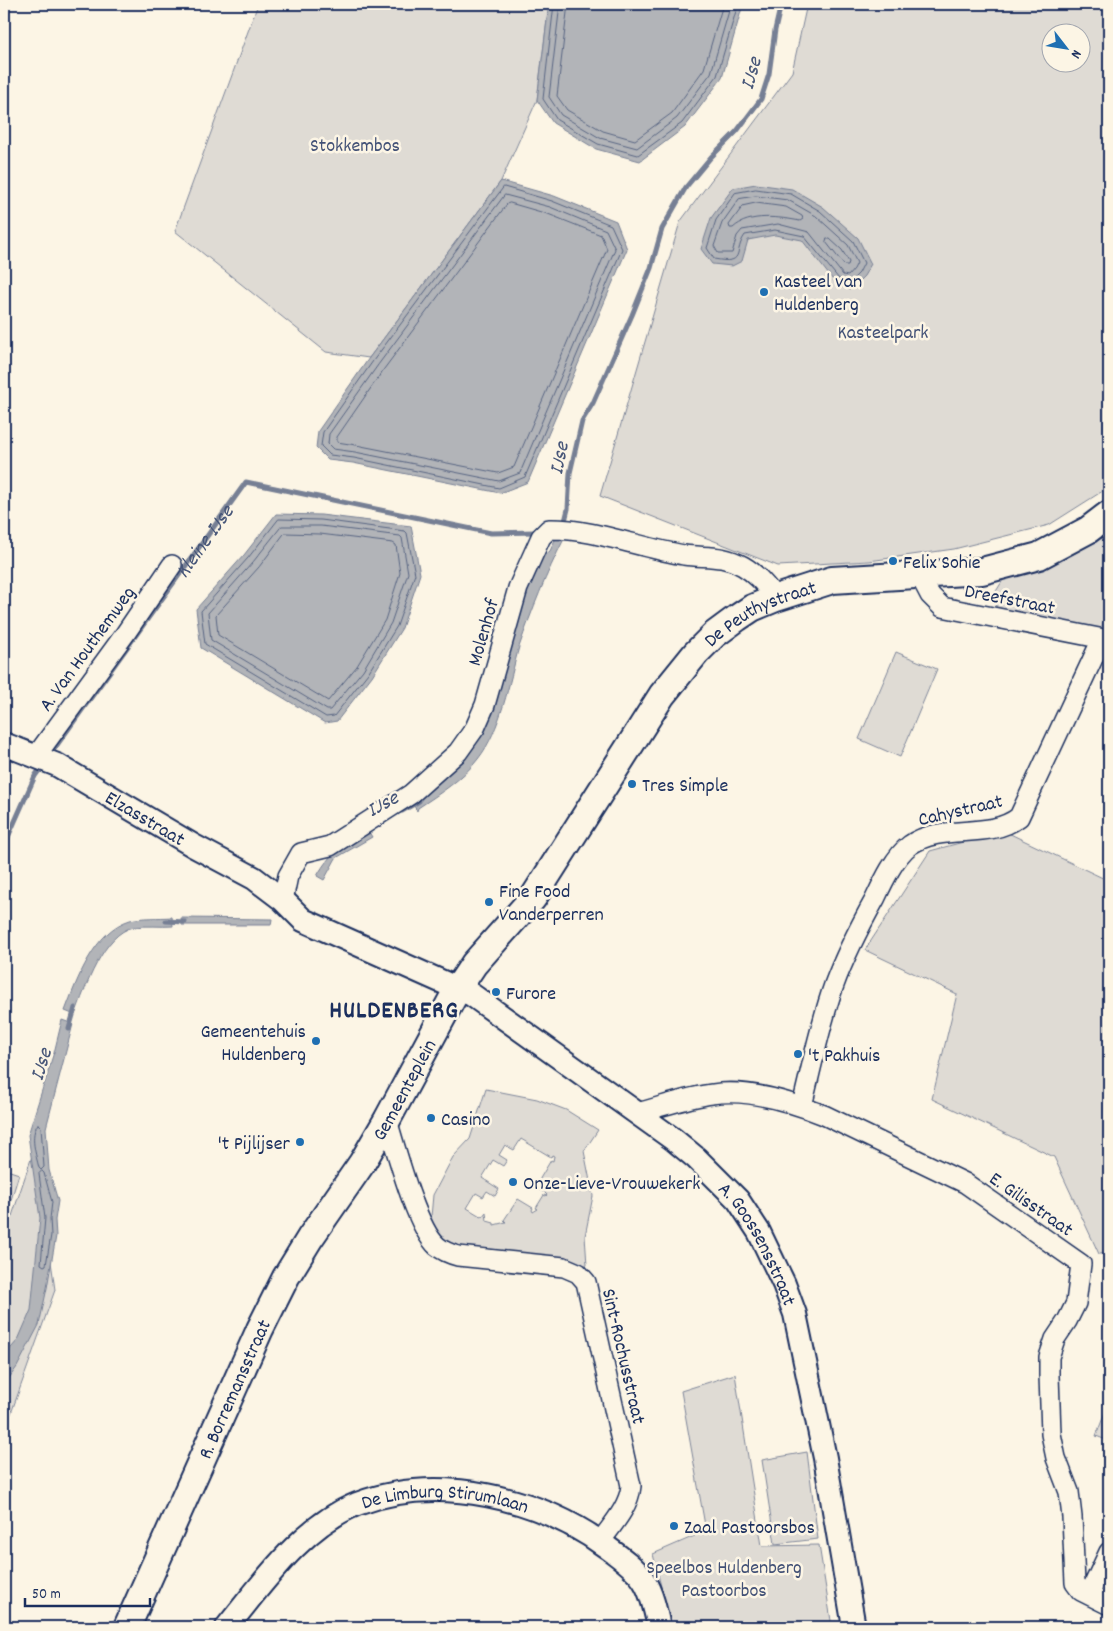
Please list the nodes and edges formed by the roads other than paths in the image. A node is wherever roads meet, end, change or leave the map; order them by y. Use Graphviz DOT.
graph roads {
  1 [pos="1109,514"];
  2 [pos="172,565"];
  3 [pos="919,574"];
  4 [pos="776,598"];
  5 [pos="1106,639"];
  6 [pos="4,744"];
  7 [pos="42,758"];
  8 [pos="533,898"];
  9 [pos="283,900"];
  10 [pos="458,988"];
  11 [pos="802,1106"];
  12 [pos="637,1113"];
  13 [pos="386,1120"];
  14 [pos="362,1163"];
  15 [pos="600,1542"];
  16 [pos="1109,1552"];
  17 [pos="1085,1593"];
  18 [pos="1109,1605"];
  19 [pos="127,1627"];
  20 [pos="226,1627"];
  21 [pos="659,1627"];
  22 [pos="854,1627"];
  1 -- 3 [label="main road, De Peuthystraat"];
  2 -- 7 [label="street, A. Van Houthemweg"];
  3 -- 4 [label="main road, De Peuthystraat"];
  3 -- 5 [label="street, Dreefstraat"];
  4 -- 8 [label="main road, De Peuthystraat"];
  4 -- 9 [label="street, Molenhof"];
  5 -- 11 [label="street, Cahystraat"];
  6 -- 7 [label="street, Elzasstraat"];
  7 -- 9 [label="street, Elzasstraat"];
  8 -- 10 [label="main road, Gemeenteplein"];
  9 -- 10 [label="street"];
  10 -- 12 [label="street, A. Goossensstraat"];
  10 -- 13 [label="main road, Gemeenteplein"];
  11 -- 12 [label="street, E. Gilisstraat"];
  11 -- 17 [label="street, E. Gilisstraat"];
  12 -- 22 [label="street, A. Goossensstraat"];
  13 -- 14 [label="main road, Gemeenteplein"];
  13 -- 15 [label="street, Sint-Rochusstraat"];
  14 -- 19 [label="main road, R. Borremansstraat"];
  15 -- 20 [label="street, De Limburg Stirumlaan"];
  15 -- 21 [label="street, De Limburg Stirumlaan"];
  16 -- 17 [label="street"];
  17 -- 18 [label="street"];
}
